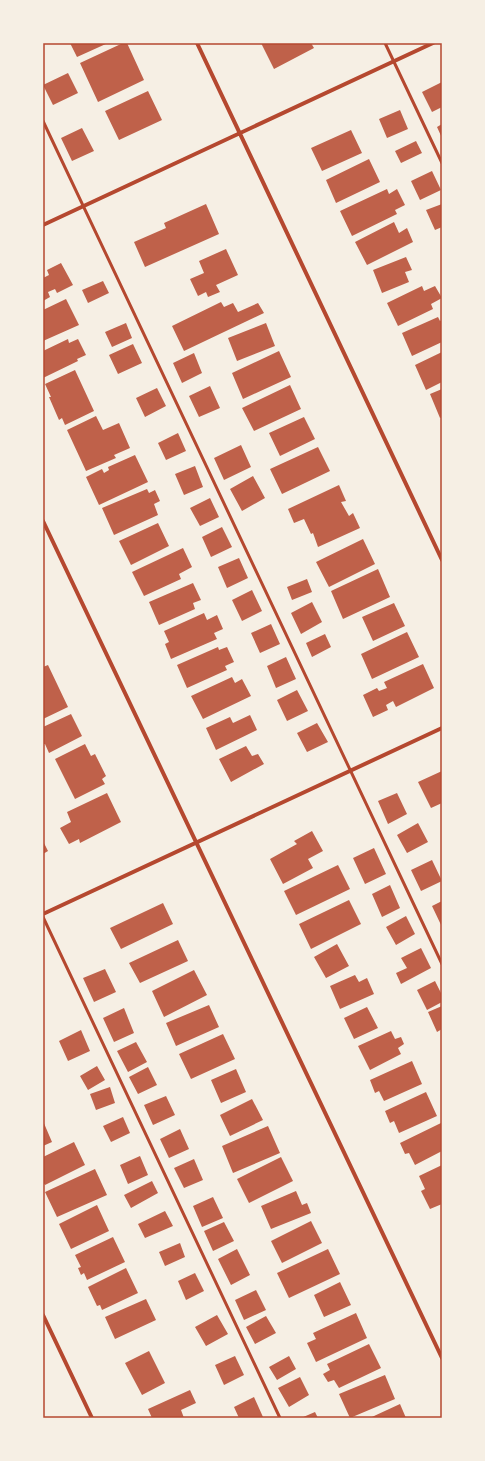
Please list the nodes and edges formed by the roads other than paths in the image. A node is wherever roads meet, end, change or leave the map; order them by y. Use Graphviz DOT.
graph roads {
  1 [pos="197,43"];
  2 [pos="385,43"];
  3 [pos="433,43"];
  4 [pos="394,61"];
  5 [pos="43,121"];
  6 [pos="240,133"];
  7 [pos="442,163"];
  8 [pos="83,206"];
  9 [pos="43,225"];
  10 [pos="43,521"];
  11 [pos="442,560"];
  12 [pos="442,728"];
  13 [pos="351,771"];
  14 [pos="196,843"];
  15 [pos="43,915"];
  16 [pos="442,964"];
  17 [pos="43,1315"];
  18 [pos="442,1358"];
  19 [pos="92,1418"];
  20 [pos="280,1418"];
  1 -- 6 [label="street"];
  2 -- 4 [label="lane"];
  3 -- 4 [label="street"];
  4 -- 6 [label="street"];
  4 -- 7 [label="lane"];
  5 -- 8 [label="lane"];
  6 -- 8 [label="street"];
  6 -- 11 [label="street"];
  8 -- 9 [label="street"];
  8 -- 13 [label="lane"];
  10 -- 14 [label="street"];
  12 -- 13 [label="street"];
  13 -- 14 [label="street"];
  13 -- 16 [label="lane"];
  14 -- 15 [label="street"];
  14 -- 18 [label="street"];
  15 -- 20 [label="lane"];
  17 -- 19 [label="street"];
}
